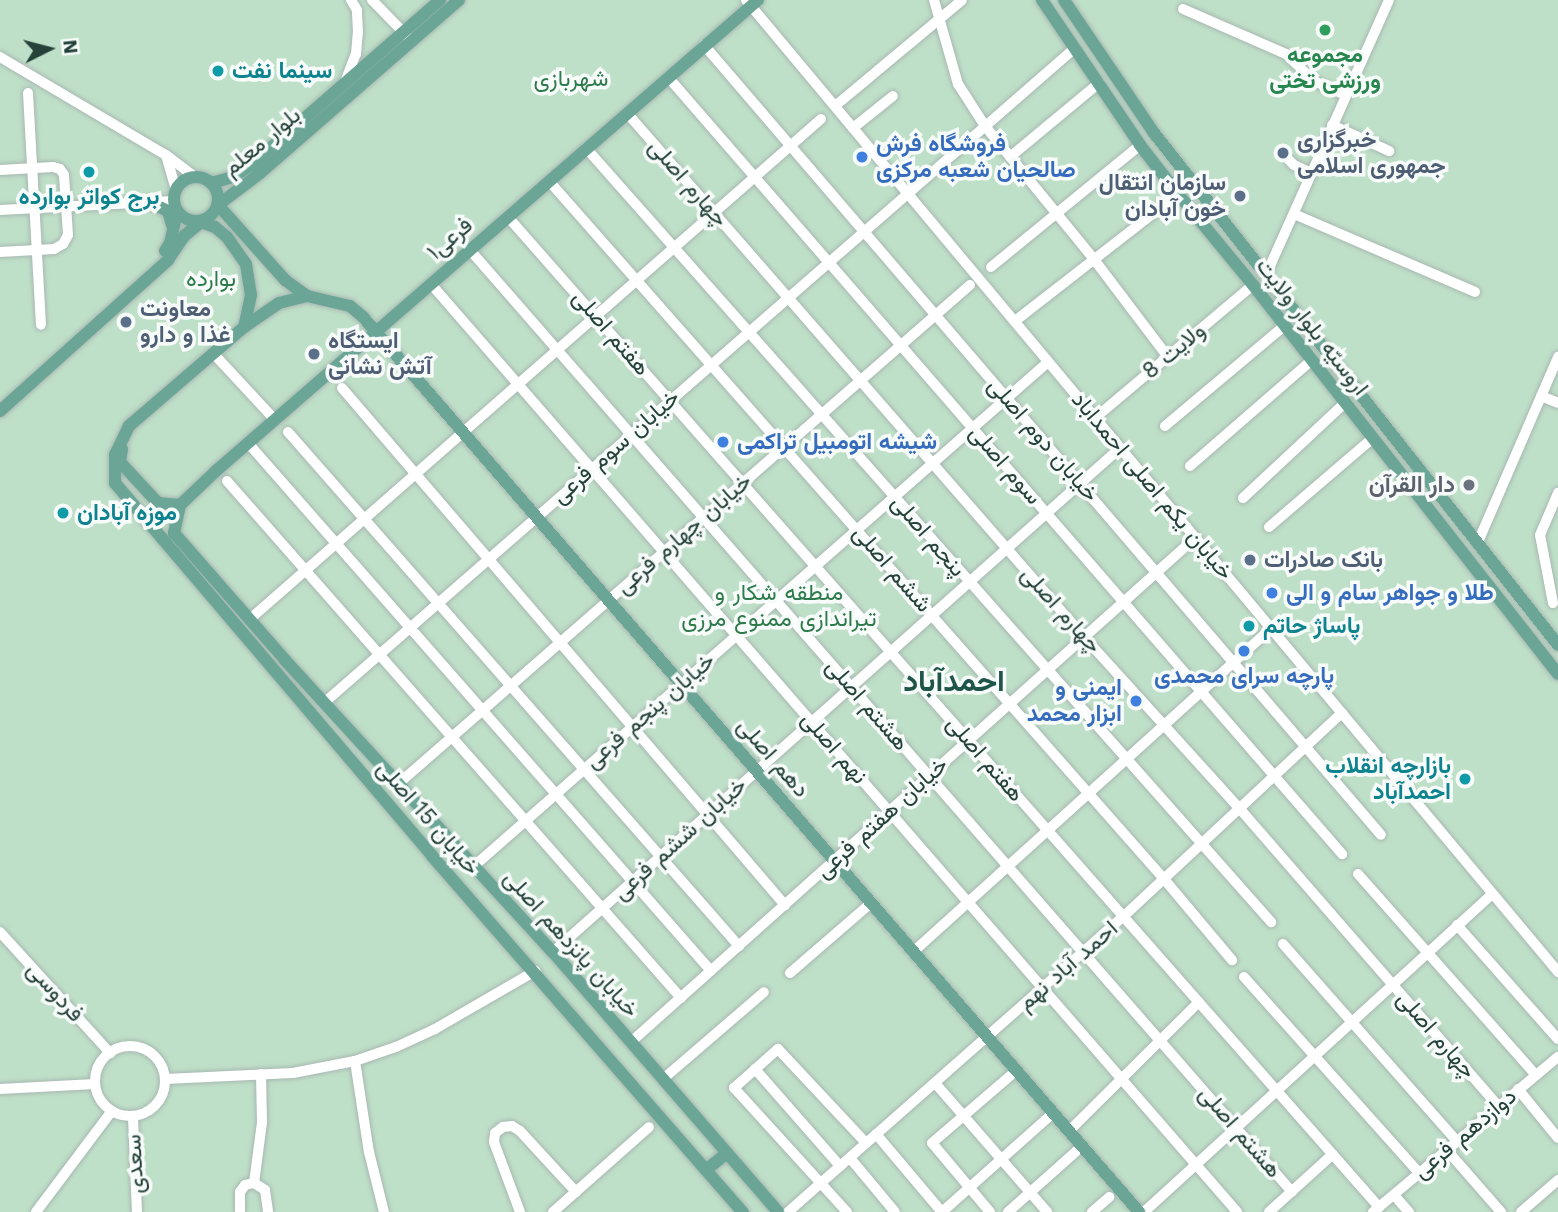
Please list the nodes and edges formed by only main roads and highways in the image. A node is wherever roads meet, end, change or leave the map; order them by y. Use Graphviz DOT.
graph roads {
  1 [pos="440,0"];
  2 [pos="459,0"];
  3 [pos="1042,0"];
  4 [pos="1063,0"];
  5 [pos="751,2"];
  6 [pos="408,37"];
  7 [pos="1154,133"];
  8 [pos="1140,145"];
  9 [pos="1168,150"];
  10 [pos="1154,161"];
  11 [pos="211,183"];
  12 [pos="175,200"];
  13 [pos="150,202"];
  14 [pos="218,205"];
  15 [pos="201,222"];
  16 [pos="172,234"];
  17 [pos="307,296"];
  18 [pos="244,327"];
  19 [pos="376,332"];
  20 [pos="0,400"];
  21 [pos="1371,408"];
  22 [pos="0,411"];
  23 [pos="1357,419"];
  24 [pos="1393,435"];
  25 [pos="123,438"];
  26 [pos="1375,441"];
  27 [pos="178,510"];
  28 [pos="1558,645"];
  29 [pos="1558,674"];
  30 [pos="447,838"];
  31 [pos="432,856"];
  32 [pos="727,1153"];
  33 [pos="706,1170"];
  34 [pos="743,1212"];
  35 [pos="778,1212"];
  36 [pos="1142,1212"];
  1 -- 6 [label="main road, بلوار معلم"];
  2 -- 6 [label="main road, بلوار معلم"];
  3 -- 8 [label="main road, اروسیّه بلوار ولایت"];
  4 -- 7 [label="main road, اروسیّه بلوار ولایت"];
  5 -- 19 [label="main road, فرعی۱"];
  6 -- 11 [label="main road, بلوار معلم"];
  6 -- 14 [label="main road, بلوار معلم"];
  7 -- 8 [label="main road"];
  7 -- 9 [label="main road, اروسیّه بلوار ولایت"];
  8 -- 10 [label="main road, اروسیّه بلوار ولایت"];
  9 -- 10 [label="main road"];
  9 -- 21 [label="main road, اروسیّه بلوار ولایت"];
  10 -- 23 [label="main road, اروسیّه بلوار ولایت"];
  11 -- 12 [label="main road"];
  11 -- 14 [label="main road"];
  12 -- 15 [label="main road"];
  12 -- 16 [label="main road"];
  13 -- 16 [label="main road"];
  14 -- 15 [label="main road"];
  14 -- 17 [label="main road"];
  15 -- 18 [label="main road"];
  15 -- 22 [label="main road"];
  16 -- 20 [label="main road"];
  17 -- 18 [label="main road"];
  17 -- 19 [label="main road, دهم اصلی"];
  18 -- 25 [label="main road"];
  19 -- 27 [label="main road, فرعی۱"];
  19 -- 36 [label="main road, دهم اصلی"];
  21 -- 23 [label="main road"];
  21 -- 24 [label="main road, اروسیّه بلوار ولایت"];
  23 -- 26 [label="main road, اروسیّه بلوار ولایت"];
  24 -- 26 [label="main road"];
  24 -- 28 [label="main road, اروسیّه بلوار ولایت"];
  25 -- 27 [label="main road"];
  25 -- 31 [label="main road, خیابان 15 اصلی"];
  26 -- 29 [label="main road, اروسیّه بلوار ولایت"];
  27 -- 30 [label="main road, خیابان پانزدهم اصلی"];
  30 -- 31 [label="main road"];
  30 -- 32 [label="main road, خیابان پانزدهم اصلی"];
  31 -- 33 [label="main road, خیابان 15 اصلی"];
  32 -- 33 [label="main road"];
  32 -- 35 [label="main road, خیابان پانزدهم اصلی"];
  33 -- 34 [label="main road, خیابان 15 اصلی"];
}
